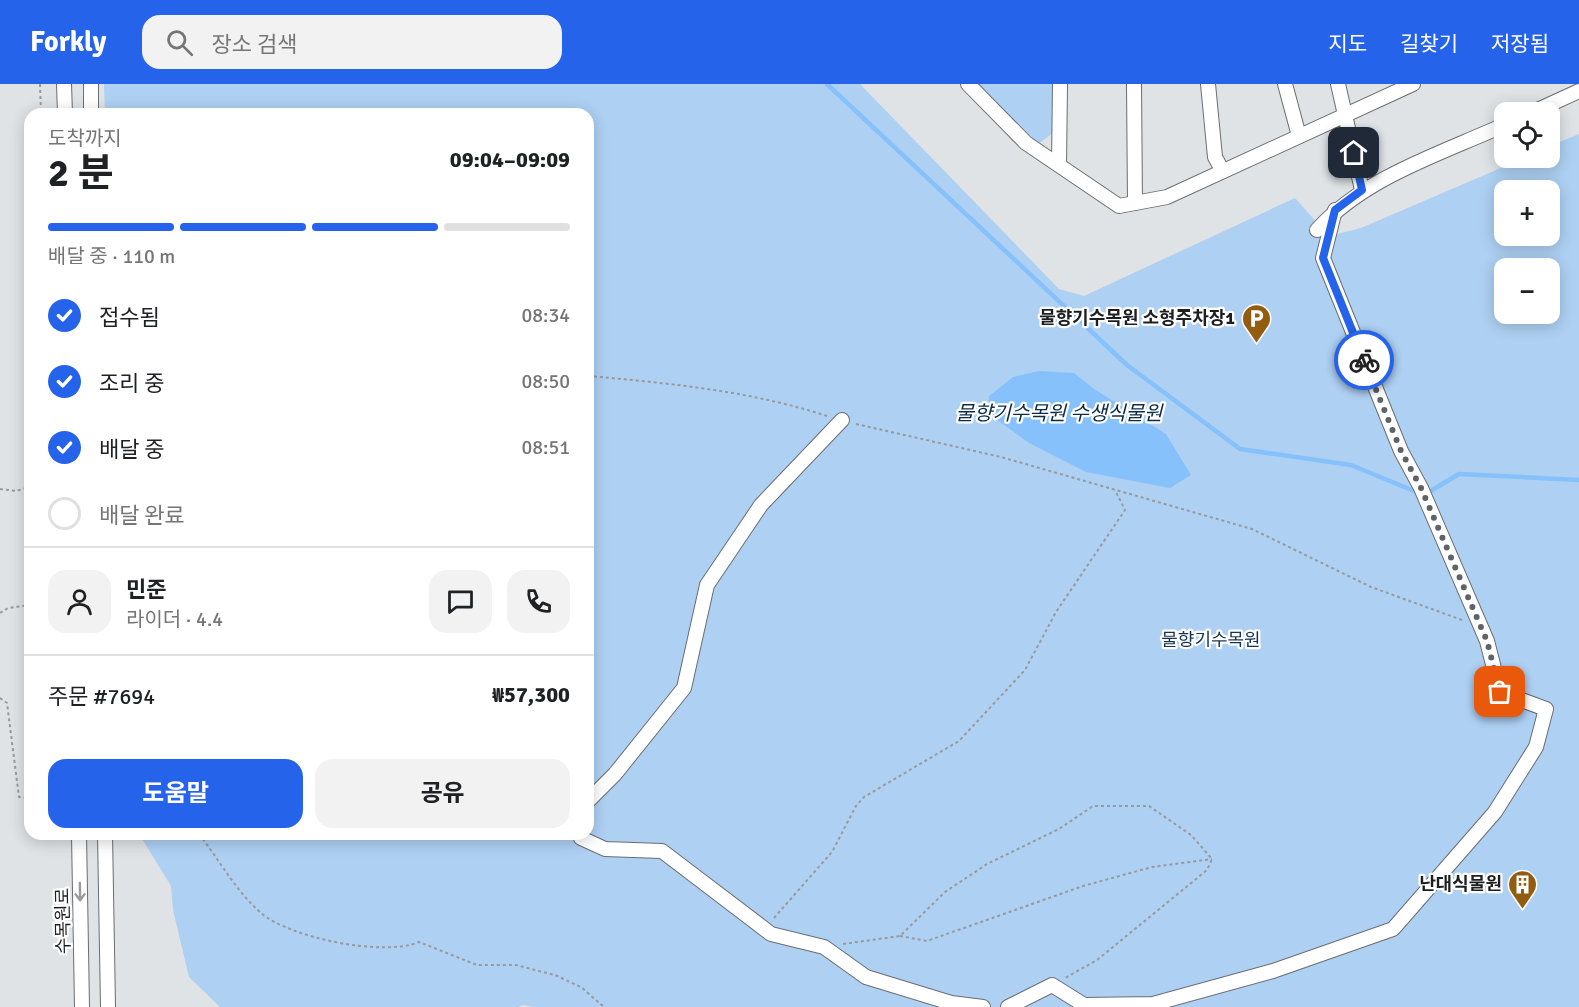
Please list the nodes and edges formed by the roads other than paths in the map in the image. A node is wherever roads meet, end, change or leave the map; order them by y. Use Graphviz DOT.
graph roads {
  1 [pos="64,84"];
  2 [pos="91,84"];
  3 [pos="968,84"];
  4 [pos="1060,84"];
  5 [pos="1134,84"];
  6 [pos="1208,84"];
  7 [pos="1285,84"];
  8 [pos="1338,84"];
  9 [pos="1405,86"];
  10 [pos="1579,91"];
  11 [pos="1555,102"];
  12 [pos="65,108"];
  13 [pos="92,108"];
  14 [pos="1346,116"];
  15 [pos="1494,130"];
  16 [pos="1299,136"];
  17 [pos="1059,165"];
  18 [pos="1222,170"];
  19 [pos="1362,190"];
  20 [pos="1135,203"];
  21 [pos="1335,210"];
  22 [pos="1317,230"];
  23 [pos="842,420"];
  24 [pos="594,795"];
  25 [pos="79,840"];
  26 [pos="105,840"];
  27 [pos="585,840"];
  28 [pos="82,1007"];
  29 [pos="108,1007"];
  30 [pos="982,1007"];
  31 [pos="1008,1007"];
  1 -- 12 [label="street"];
  2 -- 13 [label="street"];
  3 -- 17 [label="street"];
  4 -- 17 [label="street"];
  5 -- 20 [label="street"];
  6 -- 18 [label="street"];
  7 -- 16 [label="street"];
  8 -- 14 [label="street"];
  9 -- 14 [label="street"];
  10 -- 11 [label="street"];
  14 -- 16 [label="street"];
  14 -- 19 [label="street"];
  15 -- 19 [label="street"];
  16 -- 18 [label="street"];
  17 -- 20 [label="street"];
  18 -- 20 [label="street"];
  19 -- 21 [label="street"];
  21 -- 22 [label="street"];
  21 -- 31 [label="street"];
  23 -- 24 [label="street"];
  25 -- 28 [label="street, 수목원로, one-way"];
  26 -- 29 [label="street"];
  27 -- 30 [label="street"];
}
